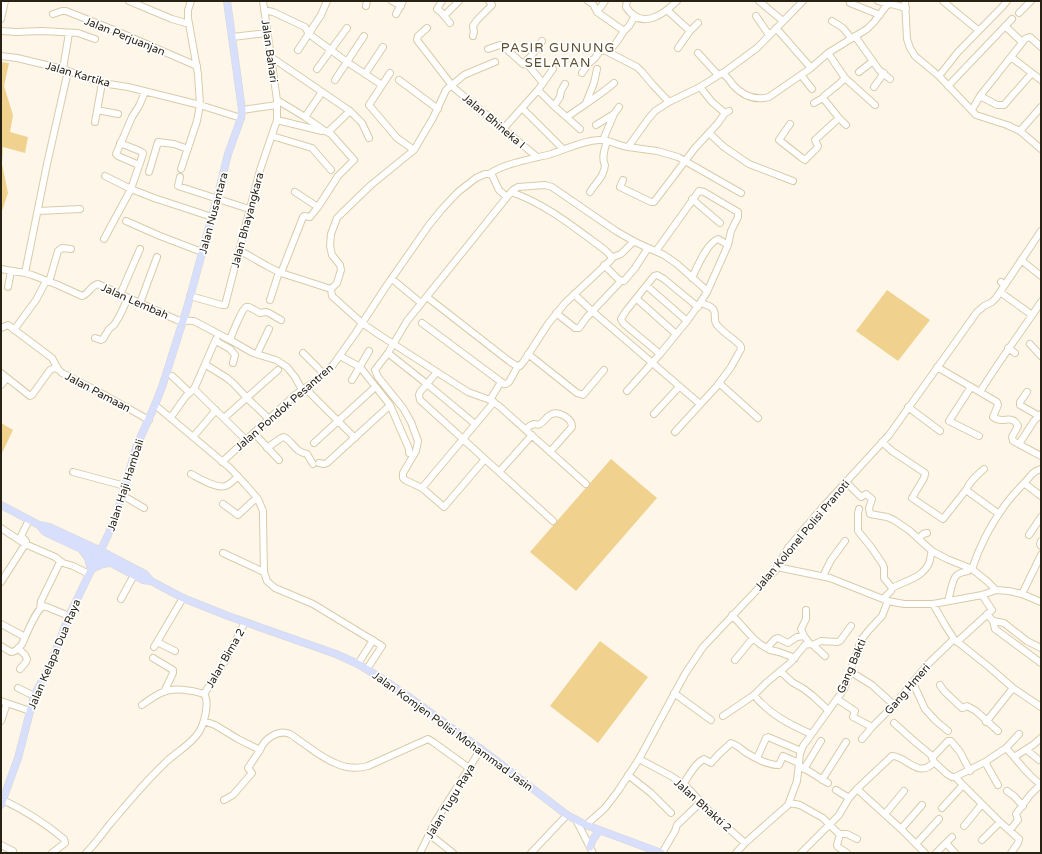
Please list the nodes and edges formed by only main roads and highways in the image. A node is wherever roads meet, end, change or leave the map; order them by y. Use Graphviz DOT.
graph roads {
  1 [pos="227,1"];
  2 [pos="149,420"];
  3 [pos="1,505"];
  4 [pos="39,525"];
  5 [pos="81,549"];
  6 [pos="99,554"];
  7 [pos="111,563"];
  8 [pos="90,572"];
  9 [pos="151,581"];
  10 [pos="2,802"];
  11 [pos="599,831"];
  12 [pos="592,850"];
  13 [pos="661,853"];
  1 -- 2 [label="main road, Jalan Nusantara"];
  2 -- 6 [label="main road, Jalan Haji Hambali"];
  3 -- 4 [label="main road, Jalan Komjen Polisi Mohammad Jasin"];
  4 -- 5 [label="main road, Jalan Komjen Polisi Mohammad Jasin"];
  4 -- 6 [label="main road, Jalan Komjen Polisi Mohammad Jasin"];
  5 -- 6 [label="main road, Jalan Komjen Polisi Mohammad Jasin"];
  5 -- 8 [label="main road"];
  6 -- 7 [label="main road, Jalan Komjen Polisi Mohammad Jasin"];
  6 -- 8 [label="main road, Jalan Kelapa Dua Raya"];
  6 -- 9 [label="main road, Jalan Komjen Polisi Mohammad Jasin"];
  7 -- 8 [label="main road"];
  7 -- 9 [label="main road, Jalan Komjen Polisi Mohammad Jasin"];
  8 -- 10 [label="main road, Jalan Kelapa Dua Raya"];
  9 -- 11 [label="main road, Jalan Komjen Polisi Mohammad Jasin"];
  11 -- 12 [label="main road"];
  11 -- 13 [label="main road, Jalan Komjen Polisi Mohammad Jasin"];
}
